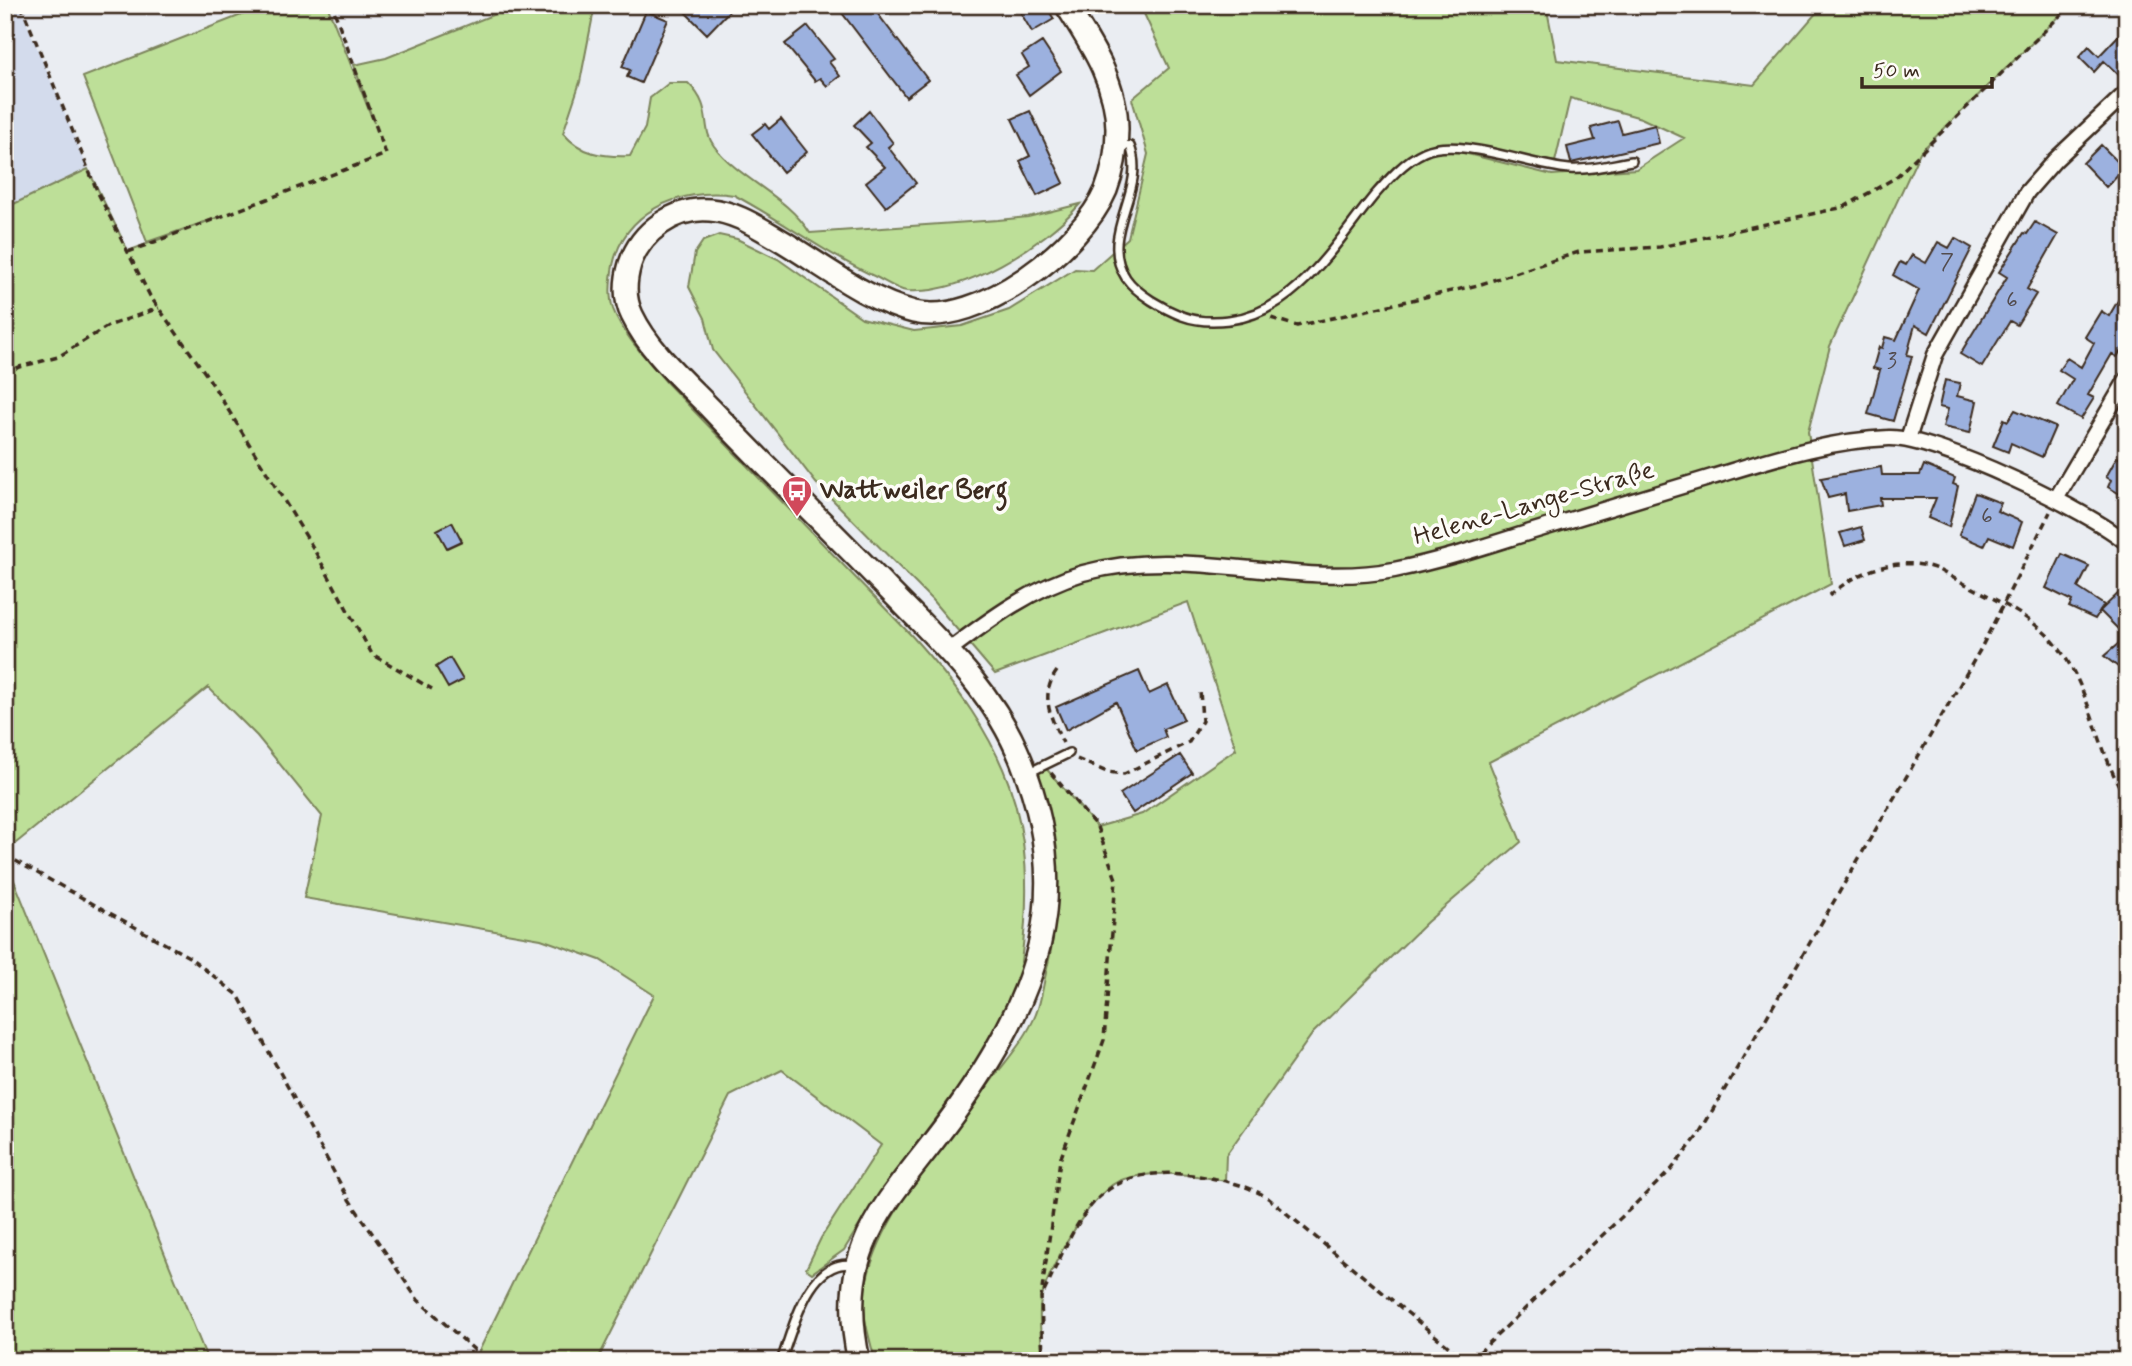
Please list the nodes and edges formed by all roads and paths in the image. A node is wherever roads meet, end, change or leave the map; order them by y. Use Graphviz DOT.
graph roads {
  1 [pos="21,5"];
  2 [pos="332,5"];
  3 [pos="1066,5"];
  4 [pos="2071,5"];
  5 [pos="2127,92"];
  6 [pos="1116,143"];
  7 [pos="1632,161"];
  8 [pos="128,252"];
  9 [pos="159,308"];
  10 [pos="1260,314"];
  11 [pos="5,374"];
  12 [pos="2127,379"];
  13 [pos="1908,439"];
  14 [pos="2056,499"];
  15 [pos="2127,543"];
  16 [pos="1829,596"];
  17 [pos="2002,606"];
  18 [pos="948,651"];
  19 [pos="1057,671"];
  20 [pos="432,689"];
  21 [pos="1200,690"];
  22 [pos="1069,753"];
  23 [pos="1036,770"];
  24 [pos="2127,800"];
  25 [pos="5,855"];
  26 [pos="856,1265"];
  27 [pos="1041,1297"];
  28 [pos="481,1361"];
  29 [pos="781,1361"];
  30 [pos="859,1361"];
  31 [pos="1043,1361"];
  32 [pos="1468,1361"];
  1 -- 8 [label="path"];
  2 -- 8 [label="path"];
  3 -- 6 [label="street"];
  4 -- 10 [label="path"];
  5 -- 13 [label="street"];
  6 -- 10 [label="lane"];
  6 -- 18 [label="street"];
  7 -- 10 [label="lane"];
  8 -- 9 [label="path"];
  9 -- 11 [label="path"];
  9 -- 20 [label="path"];
  12 -- 14 [label="street"];
  13 -- 14 [label="street, Helene-Lange-Straße"];
  13 -- 18 [label="street, Helene-Lange-Straße"];
  14 -- 15 [label="street, Helene-Lange-Straße"];
  14 -- 17 [label="path"];
  16 -- 17 [label="path"];
  17 -- 24 [label="path"];
  17 -- 32 [label="path"];
  18 -- 23 [label="street"];
  19 -- 22 [label="path"];
  21 -- 22 [label="path"];
  22 -- 23 [label="lane"];
  23 -- 26 [label="street"];
  23 -- 27 [label="path"];
  25 -- 28 [label="path"];
  26 -- 29 [label="lane"];
  26 -- 30 [label="street"];
  27 -- 31 [label="path"];
  27 -- 32 [label="path"];
}
